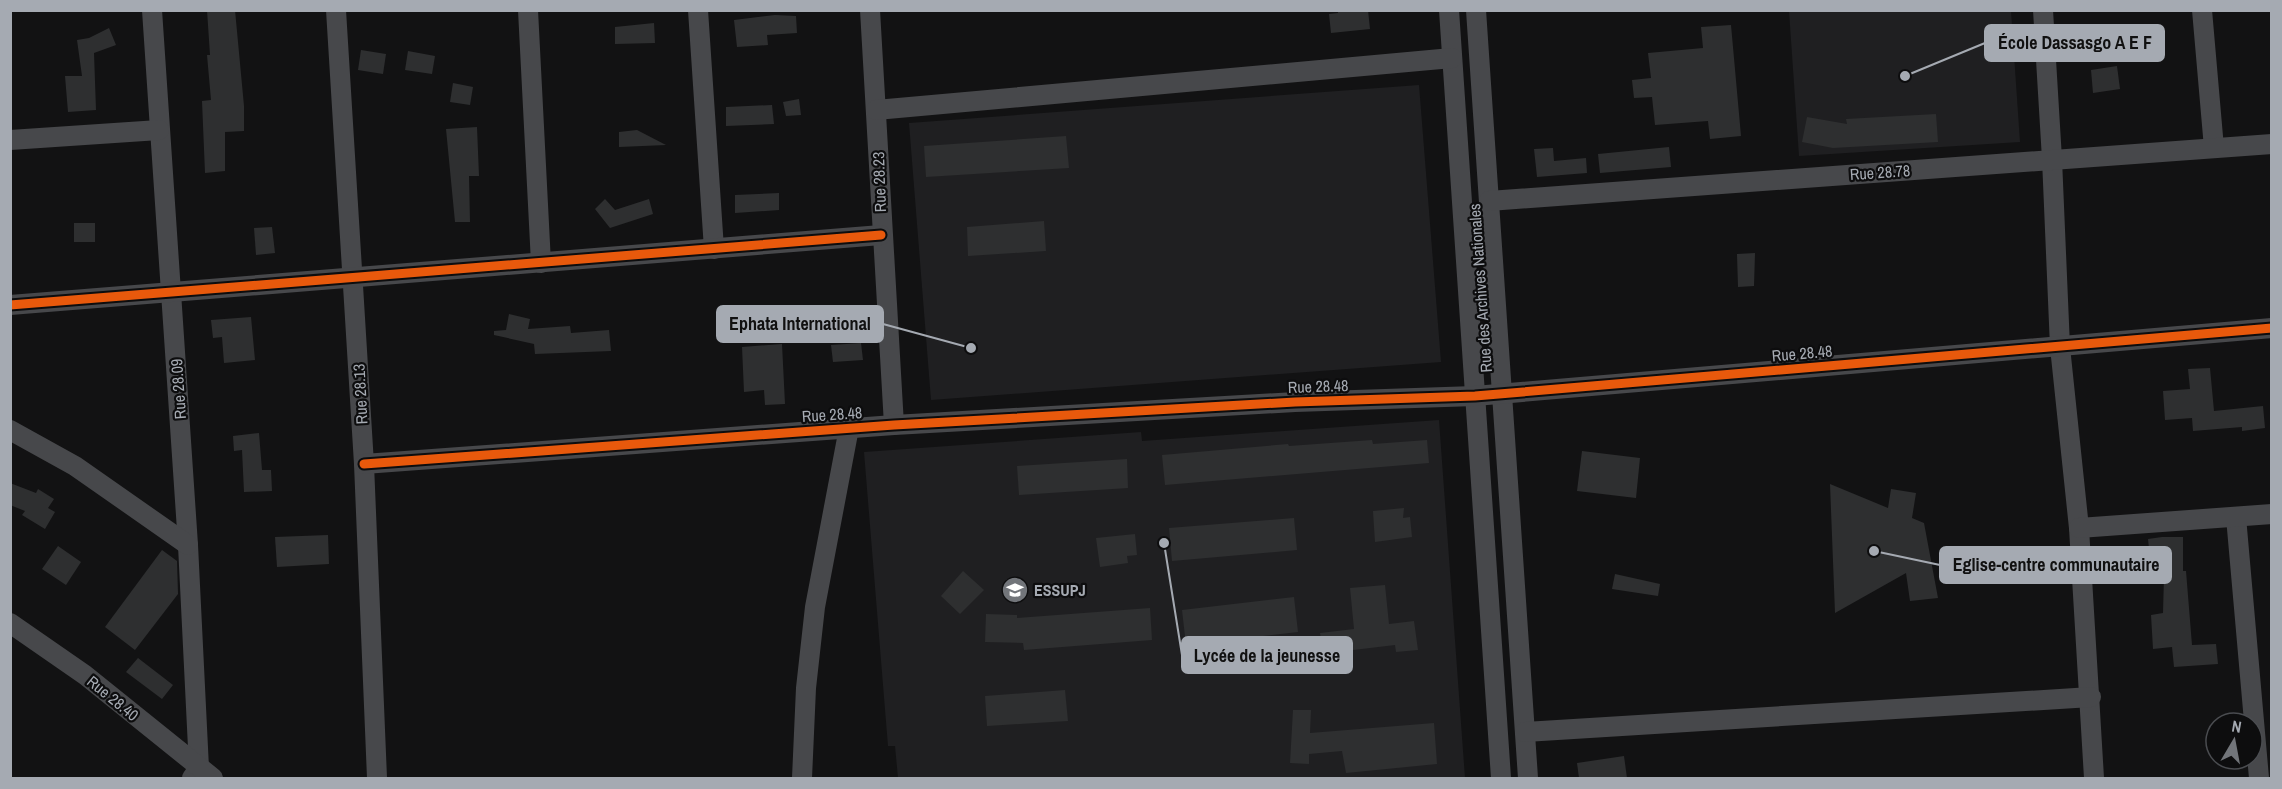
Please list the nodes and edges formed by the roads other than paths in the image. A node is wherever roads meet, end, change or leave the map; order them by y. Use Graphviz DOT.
graph roads {
  1 [pos="152,10"];
  2 [pos="336,10"];
  3 [pos="528,10"];
  4 [pos="698,10"];
  5 [pos="870,10"];
  6 [pos="1449,10"];
  7 [pos="1476,10"];
  8 [pos="2043,10"];
  9 [pos="2202,10"];
  10 [pos="1452,58"];
  11 [pos="876,110"];
  12 [pos="159,130"];
  13 [pos="10,140"];
  14 [pos="2271,144"];
  15 [pos="2214,148"];
  16 [pos="2052,159"];
  17 [pos="1489,201"];
  18 [pos="881,235"];
  19 [pos="714,249"];
  20 [pos="541,264"];
  21 [pos="353,277"];
  22 [pos="171,292"];
  23 [pos="10,305"];
  24 [pos="2271,328"];
  25 [pos="2060,347"];
  26 [pos="1502,394"];
  27 [pos="1475,396"];
  28 [pos="894,425"];
  29 [pos="849,428"];
  30 [pos="10,430"];
  31 [pos="364,464"];
  32 [pos="2271,514"];
  33 [pos="2236,517"];
  34 [pos="2079,528"];
  35 [pos="188,544"];
  36 [pos="10,623"];
  37 [pos="2091,697"];
  38 [pos="1525,732"];
  39 [pos="201,775"];
  40 [pos="377,778"];
  41 [pos="802,778"];
  42 [pos="1501,778"];
  43 [pos="1528,778"];
  44 [pos="2094,778"];
  45 [pos="2259,778"];
  1 -- 12 [label="street, Rue 28.09"];
  2 -- 21 [label="street, Rue 28.13"];
  3 -- 20 [label="street"];
  4 -- 19 [label="street"];
  5 -- 11 [label="street, Rue 28.23"];
  6 -- 10 [label="street, Rue des Archives Nationales"];
  7 -- 17 [label="street, Rue des Archives Nationales"];
  8 -- 16 [label="street"];
  9 -- 15 [label="street"];
  10 -- 11 [label="street"];
  10 -- 27 [label="street, Rue des Archives Nationales"];
  11 -- 18 [label="street, Rue 28.23"];
  12 -- 13 [label="street"];
  12 -- 22 [label="street, Rue 28.09"];
  14 -- 15 [label="street, Rue 28.78"];
  15 -- 16 [label="street, Rue 28.78"];
  16 -- 17 [label="street, Rue 28.78"];
  16 -- 25 [label="street"];
  17 -- 26 [label="street, Rue des Archives Nationales"];
  18 -- 19 [label="street"];
  18 -- 28 [label="street, Rue 28.23"];
  19 -- 20 [label="street"];
  20 -- 21 [label="street"];
  21 -- 22 [label="street"];
  21 -- 31 [label="street, Rue 28.13"];
  22 -- 23 [label="street"];
  22 -- 35 [label="street, Rue 28.09"];
  24 -- 25 [label="street, Rue 28.48"];
  25 -- 26 [label="street, Rue 28.48"];
  25 -- 34 [label="street"];
  26 -- 27 [label="street, Rue 28.48"];
  26 -- 38 [label="street, Rue des Archives Nationales"];
  27 -- 28 [label="street, Rue 28.48"];
  27 -- 42 [label="street, Rue des Archives Nationales"];
  28 -- 29 [label="street, Rue 28.48"];
  29 -- 31 [label="street, Rue 28.48"];
  29 -- 41 [label="street"];
  30 -- 35 [label="street"];
  31 -- 40 [label="street, Rue 28.13"];
  32 -- 33 [label="street"];
  33 -- 34 [label="street"];
  33 -- 45 [label="street"];
  34 -- 37 [label="street"];
  35 -- 39 [label="street, Rue 28.09"];
  36 -- 39 [label="street, Rue 28.40"];
  37 -- 38 [label="street"];
  37 -- 44 [label="street"];
  38 -- 43 [label="street, Rue des Archives Nationales"];
}
